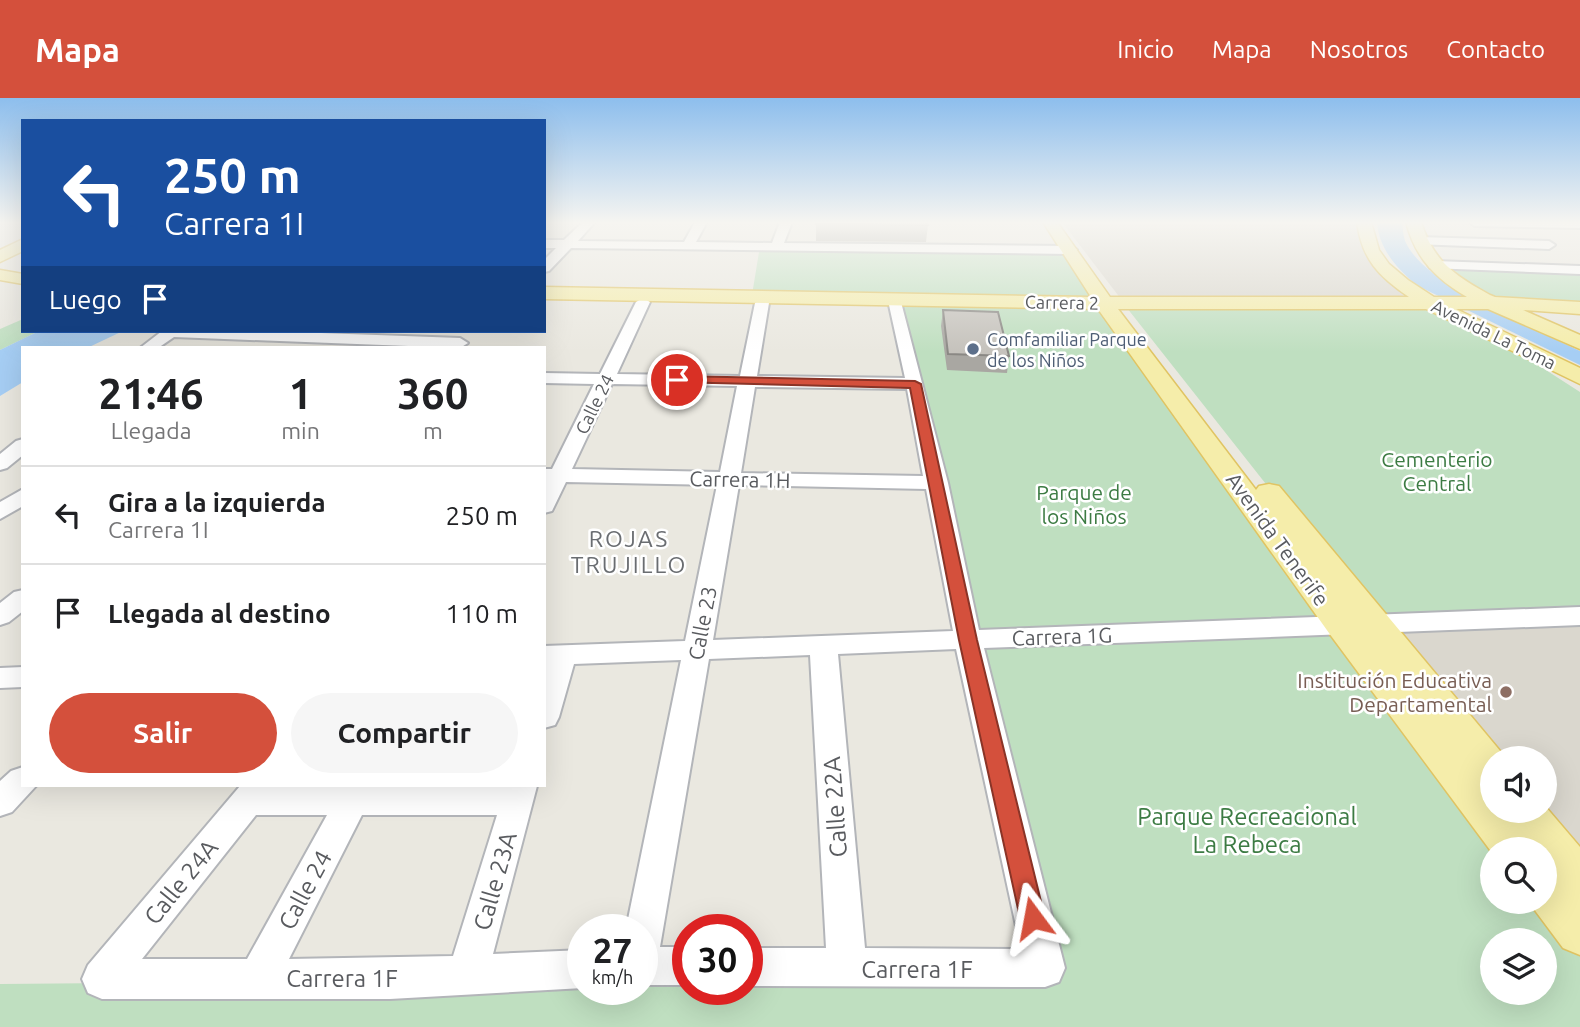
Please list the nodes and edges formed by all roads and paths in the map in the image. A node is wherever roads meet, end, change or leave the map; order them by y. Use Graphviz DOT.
graph roads {
  1 [pos="1077,265"];
  2 [pos="1082,265"];
  3 [pos="1090,265"];
  4 [pos="1382,265"];
  5 [pos="1435,265"];
  6 [pos="1448,265"];
  7 [pos="1580,269"];
  8 [pos="1460,284"];
  9 [pos="546,293"];
  10 [pos="546,301"];
  11 [pos="643,302"];
  12 [pos="762,303"];
  13 [pos="989,303"];
  14 [pos="896,305"];
  15 [pos="1116,305"];
  16 [pos="1496,306"];
  17 [pos="1443,307"];
  18 [pos="1575,310"];
  19 [pos="170,333"];
  20 [pos="259,333"];
  21 [pos="470,333"];
  22 [pos="355,339"];
  23 [pos="1573,340"];
  24 [pos="1133,342"];
  25 [pos="151,346"];
  26 [pos="240,346"];
  27 [pos="457,346"];
  28 [pos="1580,377"];
  29 [pos="546,378"];
  30 [pos="606,379"];
  31 [pos="747,381"];
  32 [pos="915,384"];
  33 [pos="21,447"];
  34 [pos="1,463"];
  35 [pos="21,463"];
  36 [pos="552,475"];
  37 [pos="729,479"];
  38 [pos="937,484"];
  39 [pos="21,497"];
  40 [pos="546,498"];
  41 [pos="0,512"];
  42 [pos="21,600"];
  43 [pos="0,616"];
  44 [pos="1580,616"];
  45 [pos="1374,624"];
  46 [pos="1341,625"];
  47 [pos="968,640"];
  48 [pos="824,645"];
  49 [pos="697,650"];
  50 [pos="554,656"];
  51 [pos="21,677"];
  52 [pos="0,678"];
  53 [pos="546,705"];
  54 [pos="1480,756"];
  55 [pos="21,782"];
  56 [pos="254,793"];
  57 [pos="521,794"];
  58 [pos="352,801"];
  59 [pos="0,803"];
  60 [pos="1533,823"];
  61 [pos="1506,837"];
  62 [pos="1580,881"];
  63 [pos="1557,902"];
  64 [pos="648,914"];
  65 [pos="1580,932"];
  66 [pos="763,967"];
  67 [pos="846,969"];
  68 [pos="567,970"];
  69 [pos="467,976"];
  70 [pos="102,979"];
  71 [pos="258,979"];
  1 -- 13 [label="main road"];
  2 -- 15 [label="main road, Avenida Tenerife"];
  3 -- 15 [label="main road, Avenida Tenerife"];
  4 -- 17 [label="main road, Avenida La Toma"];
  5 -- 8 [label="main road, Avenida La Toma"];
  6 -- 7 [label="street"];
  8 -- 16 [label="main road, Avenida La Toma"];
  8 -- 18 [label="main road"];
  9 -- 13 [label="main road, Carrera 2"];
  10 -- 11 [label="main road, Carrera 2"];
  11 -- 12 [label="main road, Carrera 2"];
  11 -- 30 [label="street, Calle 24"];
  12 -- 14 [label="main road, Carrera 2"];
  12 -- 31 [label="street, Calle 23"];
  13 -- 14 [label="main road, Carrera 2"];
  13 -- 15 [label="main road, Carrera 2"];
  13 -- 24 [label="main road"];
  14 -- 32 [label="street"];
  15 -- 17 [label="main road, Carrera 2"];
  15 -- 24 [label="main road, Avenida Tenerife"];
  15 -- 45 [label="main road, Avenida Tenerife"];
  16 -- 17 [label="main road, Carrera 2"];
  16 -- 18 [label="main road, Carrera 2"];
  16 -- 23 [label="main road, Avenida La Toma"];
  17 -- 28 [label="main road, Avenida La Toma"];
  18 -- 23 [label="main road"];
  19 -- 25 [label="street"];
  20 -- 22 [label="street"];
  20 -- 26 [label="street"];
  21 -- 27 [label="street"];
  22 -- 27 [label="street"];
  24 -- 46 [label="main road, Avenida Tenerife"];
  29 -- 30 [label="street"];
  30 -- 31 [label="street"];
  30 -- 36 [label="street, Calle 24"];
  31 -- 32 [label="street"];
  31 -- 37 [label="street, Calle 23"];
  32 -- 38 [label="street"];
  33 -- 34 [label="street"];
  34 -- 35 [label="street"];
  36 -- 37 [label="street, Carrera 1H"];
  36 -- 40 [label="street, Calle 24"];
  37 -- 38 [label="street, Carrera 1H"];
  37 -- 49 [label="street, Calle 23"];
  38 -- 47 [label="street"];
  39 -- 41 [label="street"];
  42 -- 43 [label="street"];
  44 -- 45 [label="street, Carrera 1G"];
  45 -- 46 [label="street, Carrera 1G"];
  45 -- 54 [label="main road, Avenida Tenerife"];
  46 -- 47 [label="street, Carrera 1G"];
  46 -- 61 [label="main road, Avenida Tenerife"];
  47 -- 48 [label="street, Carrera 1G"];
  47 -- 67 [label="street, Carrera 1F"];
  48 -- 49 [label="street, Carrera 1G"];
  48 -- 67 [label="street, Calle 22A"];
  49 -- 50 [label="street, Carrera 1G"];
  49 -- 64 [label="street, Calle 23"];
  50 -- 53 [label="street"];
  51 -- 52 [label="street"];
  55 -- 59 [label="street"];
  56 -- 58 [label="street"];
  56 -- 70 [label="street, Calle 24A"];
  57 -- 58 [label="street"];
  57 -- 69 [label="street, Calle 23A"];
  58 -- 71 [label="street, Calle 24"];
  60 -- 62 [label="main road"];
  63 -- 65 [label="main road"];
  66 -- 67 [label="street, Carrera 1F"];
  68 -- 69 [label="street, Carrera 1F"];
  69 -- 71 [label="street, Carrera 1F"];
  70 -- 71 [label="street, Carrera 1F"];
}
